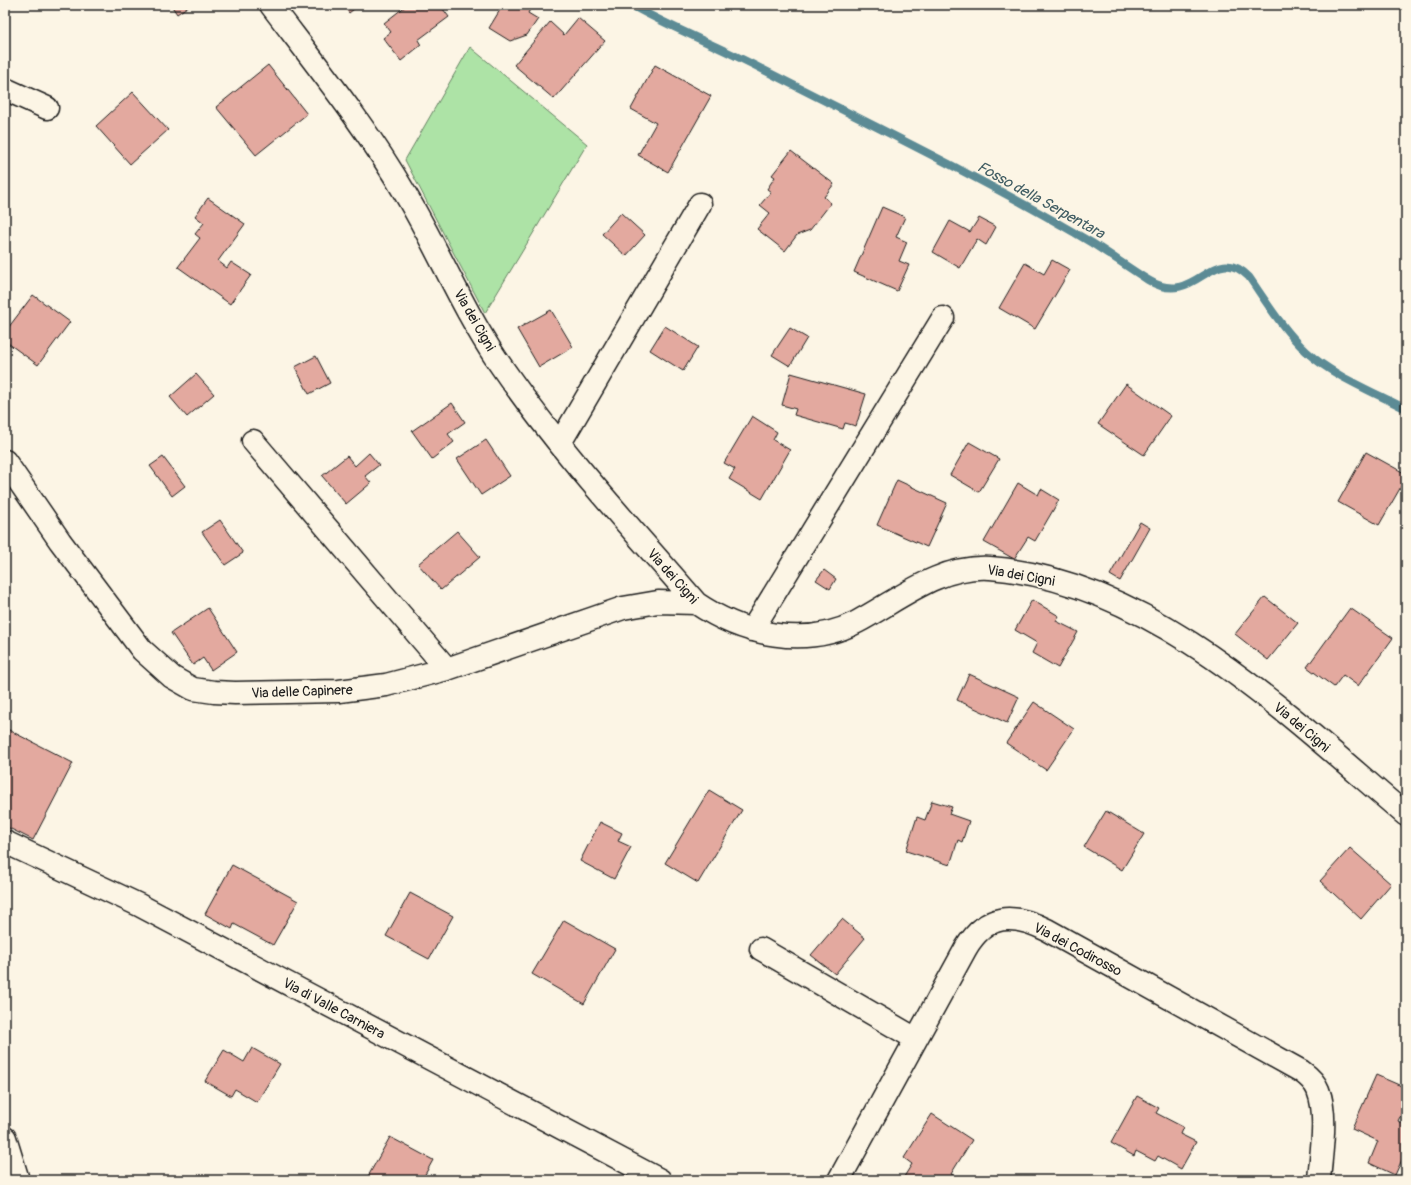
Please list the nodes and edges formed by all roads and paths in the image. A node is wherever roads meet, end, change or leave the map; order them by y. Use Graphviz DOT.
graph roads {
  1 [pos="272,5"];
  2 [pos="5,89"];
  3 [pos="47,108"];
  4 [pos="700,204"];
  5 [pos="943,318"];
  6 [pos="253,441"];
  7 [pos="560,443"];
  8 [pos="5,460"];
  9 [pos="696,603"];
  10 [pos="752,630"];
  11 [pos="447,669"];
  12 [pos="1406,815"];
  13 [pos="5,842"];
  14 [pos="761,949"];
  15 [pos="916,1039"];
  16 [pos="5,1138"];
  17 [pos="18,1180"];
  18 [pos="660,1180"];
  19 [pos="839,1180"];
  20 [pos="1319,1180"];
  1 -- 7 [label="street, Via dei Cigni"];
  2 -- 3 [label="street"];
  4 -- 7 [label="street"];
  5 -- 10 [label="street"];
  6 -- 11 [label="street"];
  7 -- 9 [label="street, Via dei Cigni"];
  8 -- 11 [label="street, Via delle Capinere"];
  9 -- 10 [label="street, Via dei Cigni"];
  9 -- 11 [label="street, Via delle Capinere"];
  10 -- 12 [label="street, Via dei Cigni"];
  13 -- 18 [label="street, Via di Valle Carniera"];
  14 -- 15 [label="street"];
  15 -- 19 [label="street, Via dei Codirosso"];
  15 -- 20 [label="street, Via dei Codirosso"];
  16 -- 17 [label="street"];
}
